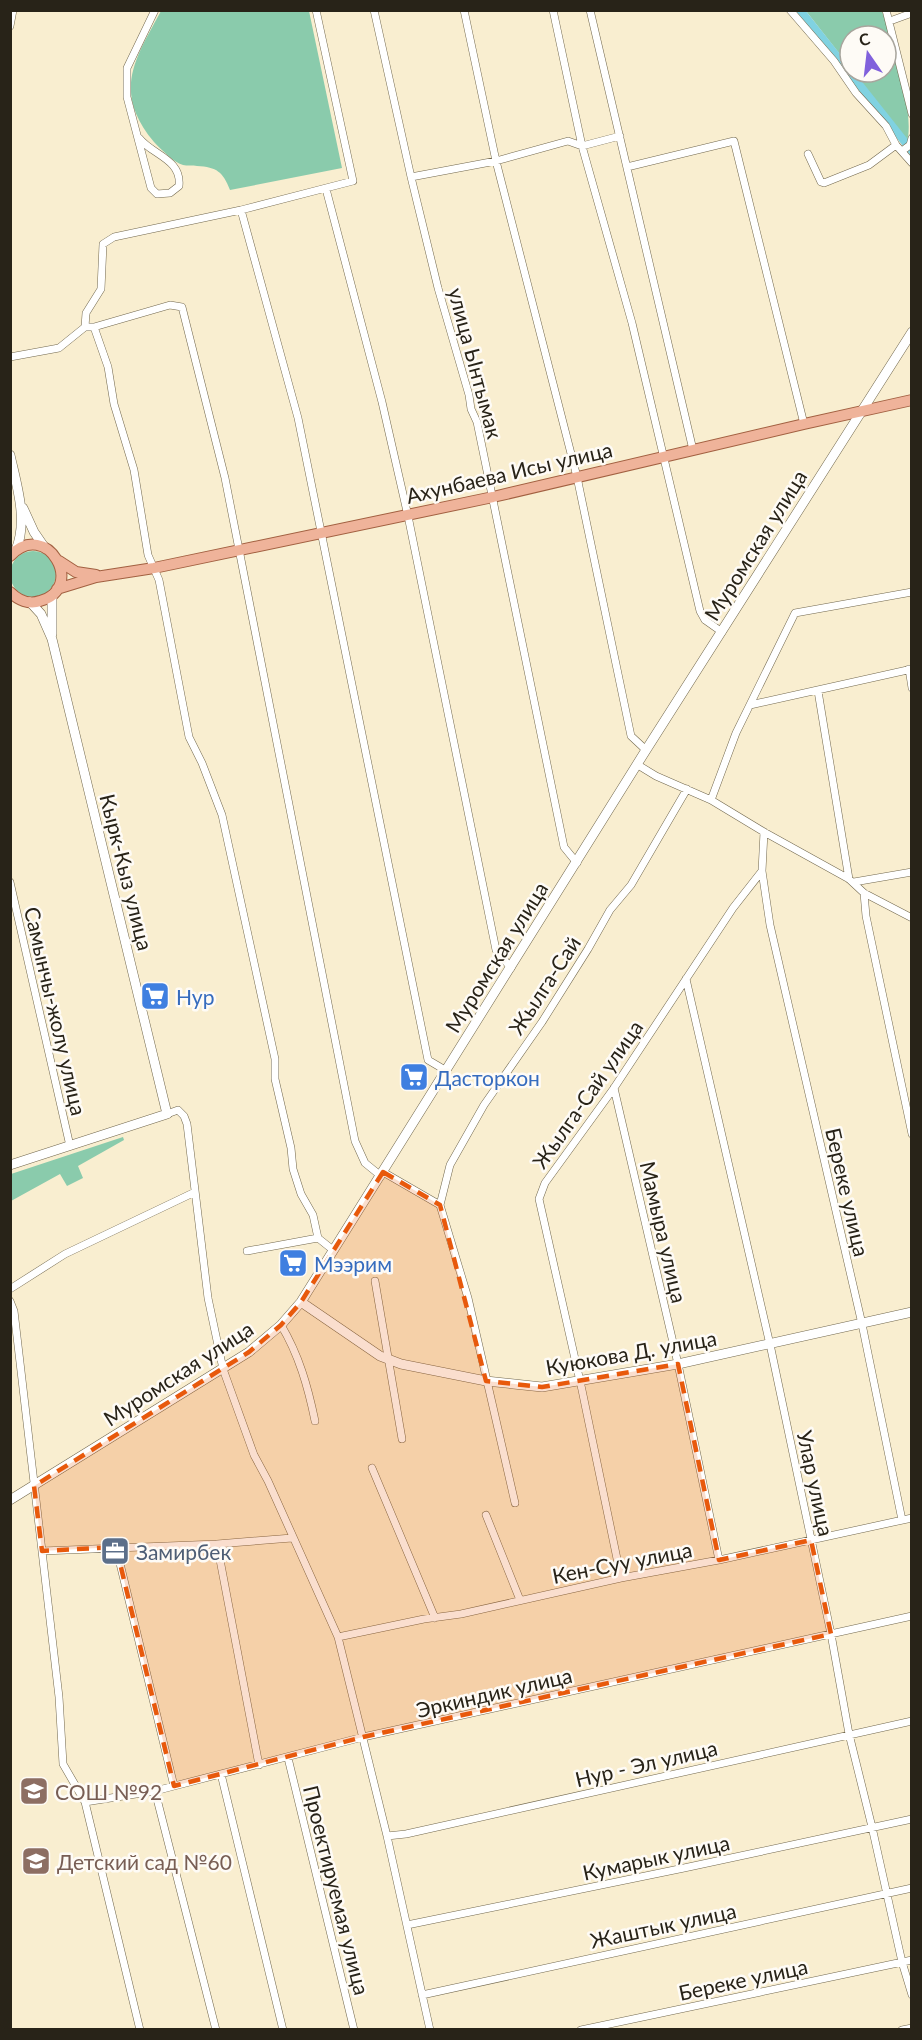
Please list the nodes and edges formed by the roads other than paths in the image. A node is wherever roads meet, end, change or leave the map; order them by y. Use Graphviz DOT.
graph roads {
  1 [pos="13,10"];
  2 [pos="155,10"];
  3 [pos="316,10"];
  4 [pos="374,10"];
  5 [pos="464,10"];
  6 [pos="553,10"];
  7 [pos="590,10"];
  8 [pos="790,10"];
  9 [pos="886,10"];
  10 [pos="912,13"];
  11 [pos="890,21"];
  12 [pos="10,26"];
  13 [pos="912,114"];
  14 [pos="620,136"];
  15 [pos="139,138"];
  16 [pos="896,145"];
  17 [pos="582,146"];
  18 [pos="907,146"];
  19 [pos="808,154"];
  20 [pos="496,161"];
  21 [pos="912,163"];
  22 [pos="627,167"];
  23 [pos="411,177"];
  24 [pos="326,189"];
  25 [pos="241,210"];
  26 [pos="85,327"];
  27 [pos="94,327"];
  28 [pos="912,333"];
  29 [pos="10,357"];
  30 [pos="912,400"];
  31 [pos="861,411"];
  32 [pos="804,424"];
  33 [pos="693,450"];
  34 [pos="10,455"];
  35 [pos="663,457"];
  36 [pos="578,477"];
  37 [pos="493,497"];
  38 [pos="21,503"];
  39 [pos="408,516"];
  40 [pos="323,533"];
  41 [pos="46,548"];
  42 [pos="238,550"];
  43 [pos="13,553"];
  44 [pos="59,561"];
  45 [pos="154,568"];
  46 [pos="114,574"];
  47 [pos="55,592"];
  48 [pos="912,592"];
  49 [pos="12,594"];
  50 [pos="30,602"];
  51 [pos="722,632"];
  52 [pos="52,639"];
  53 [pos="910,669"];
  54 [pos="912,687"];
  55 [pos="818,691"];
  56 [pos="750,705"];
  57 [pos="646,750"];
  58 [pos="638,765"];
  59 [pos="687,789"];
  60 [pos="711,800"];
  61 [pos="764,832"];
  62 [pos="577,863"];
  63 [pos="762,871"];
  64 [pos="912,872"];
  65 [pos="851,880"];
  66 [pos="10,882"];
  67 [pos="864,893"];
  68 [pos="912,918"];
  69 [pos="511,968"];
  70 [pos="686,979"];
  71 [pos="445,1070"];
  72 [pos="614,1089"];
  73 [pos="167,1114"];
  74 [pos="912,1134"];
  75 [pos="70,1146"];
  76 [pos="10,1166"];
  77 [pos="382,1174"];
  78 [pos="195,1192"];
  79 [pos="440,1205"];
  80 [pos="318,1238"];
  81 [pos="333,1250"];
  82 [pos="247,1251"];
  83 [pos="375,1281"];
  84 [pos="10,1289"];
  85 [pos="10,1301"];
  86 [pos="302,1302"];
  87 [pos="912,1312"];
  88 [pos="862,1324"];
  89 [pos="281,1325"];
  90 [pos="769,1343"];
  91 [pos="387,1359"];
  92 [pos="678,1364"];
  93 [pos="223,1369"];
  94 [pos="486,1381"];
  95 [pos="580,1381"];
  96 [pos="315,1421"];
  97 [pos="402,1439"];
  98 [pos="372,1468"];
  99 [pos="34,1486"];
  100 [pos="10,1500"];
  101 [pos="515,1503"];
  102 [pos="486,1515"];
  103 [pos="912,1518"];
  104 [pos="902,1520"];
  105 [pos="292,1538"];
  106 [pos="812,1540"];
  107 [pos="217,1544"];
  108 [pos="116,1547"];
  109 [pos="42,1551"];
  110 [pos="719,1560"];
  111 [pos="621,1578"];
  112 [pos="520,1600"];
  113 [pos="912,1616"];
  114 [pos="435,1618"];
  115 [pos="831,1634"];
  116 [pos="338,1637"];
  117 [pos="912,1721"];
  118 [pos="849,1734"];
  119 [pos="363,1737"];
  120 [pos="288,1758"];
  121 [pos="259,1765"];
  122 [pos="221,1774"];
  123 [pos="174,1786"];
  124 [pos="155,1791"];
  125 [pos="85,1802"];
  126 [pos="912,1819"];
  127 [pos="873,1827"];
  128 [pos="387,1836"];
  129 [pos="912,1888"];
  130 [pos="886,1893"];
  131 [pos="407,1925"];
  132 [pos="912,1960"];
  133 [pos="902,1962"];
  134 [pos="422,1995"];
  135 [pos="912,1995"];
  136 [pos="912,2028"];
  137 [pos="140,2030"];
  138 [pos="216,2030"];
  139 [pos="284,2030"];
  140 [pos="354,2030"];
  141 [pos="430,2030"];
  142 [pos="581,2030"];
  143 [pos="902,2030"];
  1 -- 12 [label="street"];
  2 -- 15 [label="street"];
  3 -- 24 [label="street"];
  4 -- 23 [label="street, улица Ынтымак"];
  5 -- 20 [label="street"];
  6 -- 17 [label="street"];
  7 -- 14 [label="street"];
  8 -- 16 [label="street"];
  9 -- 11 [label="street"];
  10 -- 11 [label="street"];
  11 -- 13 [label="street"];
  14 -- 17 [label="street"];
  14 -- 22 [label="street"];
  15 -- 15 [label="street"];
  16 -- 18 [label="street"];
  16 -- 19 [label="street"];
  17 -- 20 [label="street"];
  17 -- 35 [label="street"];
  18 -- 21 [label="street"];
  20 -- 23 [label="street"];
  20 -- 36 [label="street"];
  22 -- 32 [label="street"];
  22 -- 33 [label="street"];
  23 -- 37 [label="street, улица Ынтымак"];
  24 -- 25 [label="street"];
  24 -- 39 [label="street"];
  25 -- 26 [label="street"];
  25 -- 40 [label="street"];
  26 -- 27 [label="street"];
  26 -- 29 [label="street"];
  27 -- 42 [label="street"];
  27 -- 45 [label="street"];
  28 -- 31 [label="street, Муромская улица"];
  30 -- 31 [label="main road, Ахунбаева Исы улица"];
  31 -- 32 [label="main road, Ахунбаева Исы улица"];
  31 -- 51 [label="street, Муромская улица"];
  32 -- 33 [label="main road, Ахунбаева Исы улица"];
  33 -- 35 [label="main road, Ахунбаева Исы улица"];
  34 -- 38 [label="street"];
  35 -- 36 [label="main road, Ахунбаева Исы улица"];
  35 -- 51 [label="street"];
  36 -- 37 [label="main road, Ахунбаева Исы улица"];
  36 -- 57 [label="street"];
  37 -- 39 [label="main road, Ахунбаева Исы улица"];
  37 -- 62 [label="street, улица Ынтымак"];
  38 -- 41 [label="street"];
  38 -- 43 [label="street"];
  39 -- 40 [label="main road, Ахунбаева Исы улица"];
  39 -- 69 [label="street"];
  40 -- 42 [label="main road, Ахунбаева Исы улица"];
  40 -- 71 [label="street"];
  41 -- 43 [label="main road"];
  41 -- 44 [label="main road, Ахунбаева Исы улица"];
  42 -- 45 [label="main road, Ахунбаева Исы улица"];
  42 -- 77 [label="street"];
  44 -- 46 [label="main road, Ахунбаева Исы улица"];
  44 -- 47 [label="main road"];
  45 -- 46 [label="main road, Ахунбаева Исы улица"];
  45 -- 80 [label="street"];
  46 -- 47 [label="main road, Ахунбаева Исы улица"];
  47 -- 50 [label="main road, Ахунбаева Исы улица"];
  47 -- 52 [label="street, Кырк-Кыз улица"];
  48 -- 56 [label="street"];
  49 -- 50 [label="main road"];
  50 -- 52 [label="street, Кырк-Кыз улица"];
  51 -- 57 [label="street, Муромская улица"];
  52 -- 73 [label="street, Кырк-Кыз улица"];
  53 -- 54 [label="street"];
  53 -- 55 [label="street"];
  55 -- 56 [label="street"];
  55 -- 65 [label="street"];
  56 -- 60 [label="street"];
  57 -- 58 [label="street, Муромская улица"];
  58 -- 59 [label="street"];
  58 -- 62 [label="street, Муромская улица"];
  59 -- 60 [label="street"];
  59 -- 79 [label="street, Жылга-Сай"];
  60 -- 61 [label="street"];
  61 -- 63 [label="street"];
  61 -- 65 [label="street"];
  62 -- 69 [label="street, Муромская улица"];
  63 -- 70 [label="street, Жылга-Сай улица"];
  63 -- 88 [label="street, Береке улица"];
  64 -- 65 [label="street"];
  65 -- 67 [label="street"];
  66 -- 75 [label="street, Самынчы-жолу улица"];
  67 -- 68 [label="street"];
  67 -- 74 [label="street"];
  69 -- 71 [label="street, Муромская улица"];
  70 -- 72 [label="street, Жылга-Сай улица"];
  70 -- 90 [label="street, Улар улица"];
  71 -- 77 [label="street, Муромская улица"];
  72 -- 92 [label="street, Мамыра улица"];
  72 -- 95 [label="street, Жылга-Сай улица"];
  73 -- 75 [label="street"];
  73 -- 78 [label="street"];
  75 -- 76 [label="street"];
  77 -- 79 [label="street"];
  77 -- 81 [label="street, Муромская улица"];
  78 -- 84 [label="street"];
  78 -- 93 [label="street"];
  79 -- 94 [label="street"];
  80 -- 81 [label="street"];
  80 -- 82 [label="street"];
  81 -- 86 [label="street, Муромская улица"];
  83 -- 91 [label="street"];
  85 -- 99 [label="street"];
  86 -- 89 [label="street, Муромская улица"];
  86 -- 91 [label="street, Куюкова Д. улица"];
  87 -- 88 [label="street, Куюкова Д. улица"];
  88 -- 90 [label="street, Куюкова Д. улица"];
  88 -- 104 [label="street, Береке улица"];
  89 -- 93 [label="street, Муромская улица"];
  89 -- 96 [label="street"];
  90 -- 92 [label="street, Куюкова Д. улица"];
  90 -- 106 [label="street, Улар улица"];
  91 -- 94 [label="street, Куюкова Д. улица"];
  91 -- 97 [label="street"];
  92 -- 95 [label="street, Куюкова Д. улица"];
  92 -- 110 [label="street, Мамыра улица"];
  93 -- 99 [label="street, Муромская улица"];
  93 -- 105 [label="street"];
  94 -- 95 [label="street, Куюкова Д. улица"];
  94 -- 101 [label="street"];
  95 -- 111 [label="street, Жылга-Сай улица"];
  98 -- 114 [label="street"];
  99 -- 100 [label="street, Муромская улица"];
  99 -- 109 [label="street"];
  102 -- 112 [label="street"];
  103 -- 104 [label="street, Кен-Суу улица"];
  104 -- 106 [label="street, Кен-Суу улица"];
  105 -- 107 [label="street"];
  105 -- 116 [label="street"];
  106 -- 110 [label="street, Кен-Суу улица"];
  106 -- 115 [label="street, Улар улица"];
  107 -- 108 [label="street"];
  107 -- 121 [label="street"];
  108 -- 109 [label="street"];
  108 -- 123 [label="street"];
  109 -- 125 [label="street"];
  110 -- 111 [label="street, Кен-Суу улица"];
  111 -- 112 [label="street, Кен-Суу улица"];
  112 -- 114 [label="street, Кен-Суу улица"];
  113 -- 115 [label="street, Эркиндик улица"];
  114 -- 116 [label="street, Кен-Суу улица"];
  115 -- 118 [label="street, Улар улица"];
  115 -- 119 [label="street, Эркиндик улица"];
  116 -- 119 [label="street"];
  117 -- 118 [label="street, Нур - Эл улица"];
  118 -- 127 [label="street, Улар улица"];
  118 -- 128 [label="street, Нур - Эл улица"];
  119 -- 120 [label="street, Эркиндик улица"];
  119 -- 128 [label="street"];
  120 -- 121 [label="street, Эркиндик улица"];
  120 -- 140 [label="street, Проектируемая улица"];
  121 -- 122 [label="street, Эркиндик улица"];
  122 -- 123 [label="street, Эркиндик улица"];
  122 -- 139 [label="street"];
  123 -- 124 [label="street, Эркиндик улица"];
  124 -- 125 [label="street, Эркиндик улица"];
  124 -- 138 [label="street"];
  125 -- 137 [label="street"];
  126 -- 127 [label="street, Кумарык улица"];
  127 -- 130 [label="street, Улар улица"];
  127 -- 131 [label="street, Кумарык улица"];
  128 -- 131 [label="street"];
  129 -- 130 [label="street, Жаштык улица"];
  130 -- 133 [label="street, Улар улица"];
  130 -- 134 [label="street, Жаштык улица"];
  131 -- 134 [label="street"];
  132 -- 133 [label="street, Береке улица"];
  133 -- 135 [label="street, Улар улица"];
  133 -- 142 [label="street, Береке улица"];
  134 -- 141 [label="street"];
  136 -- 143 [label="street"];
}
